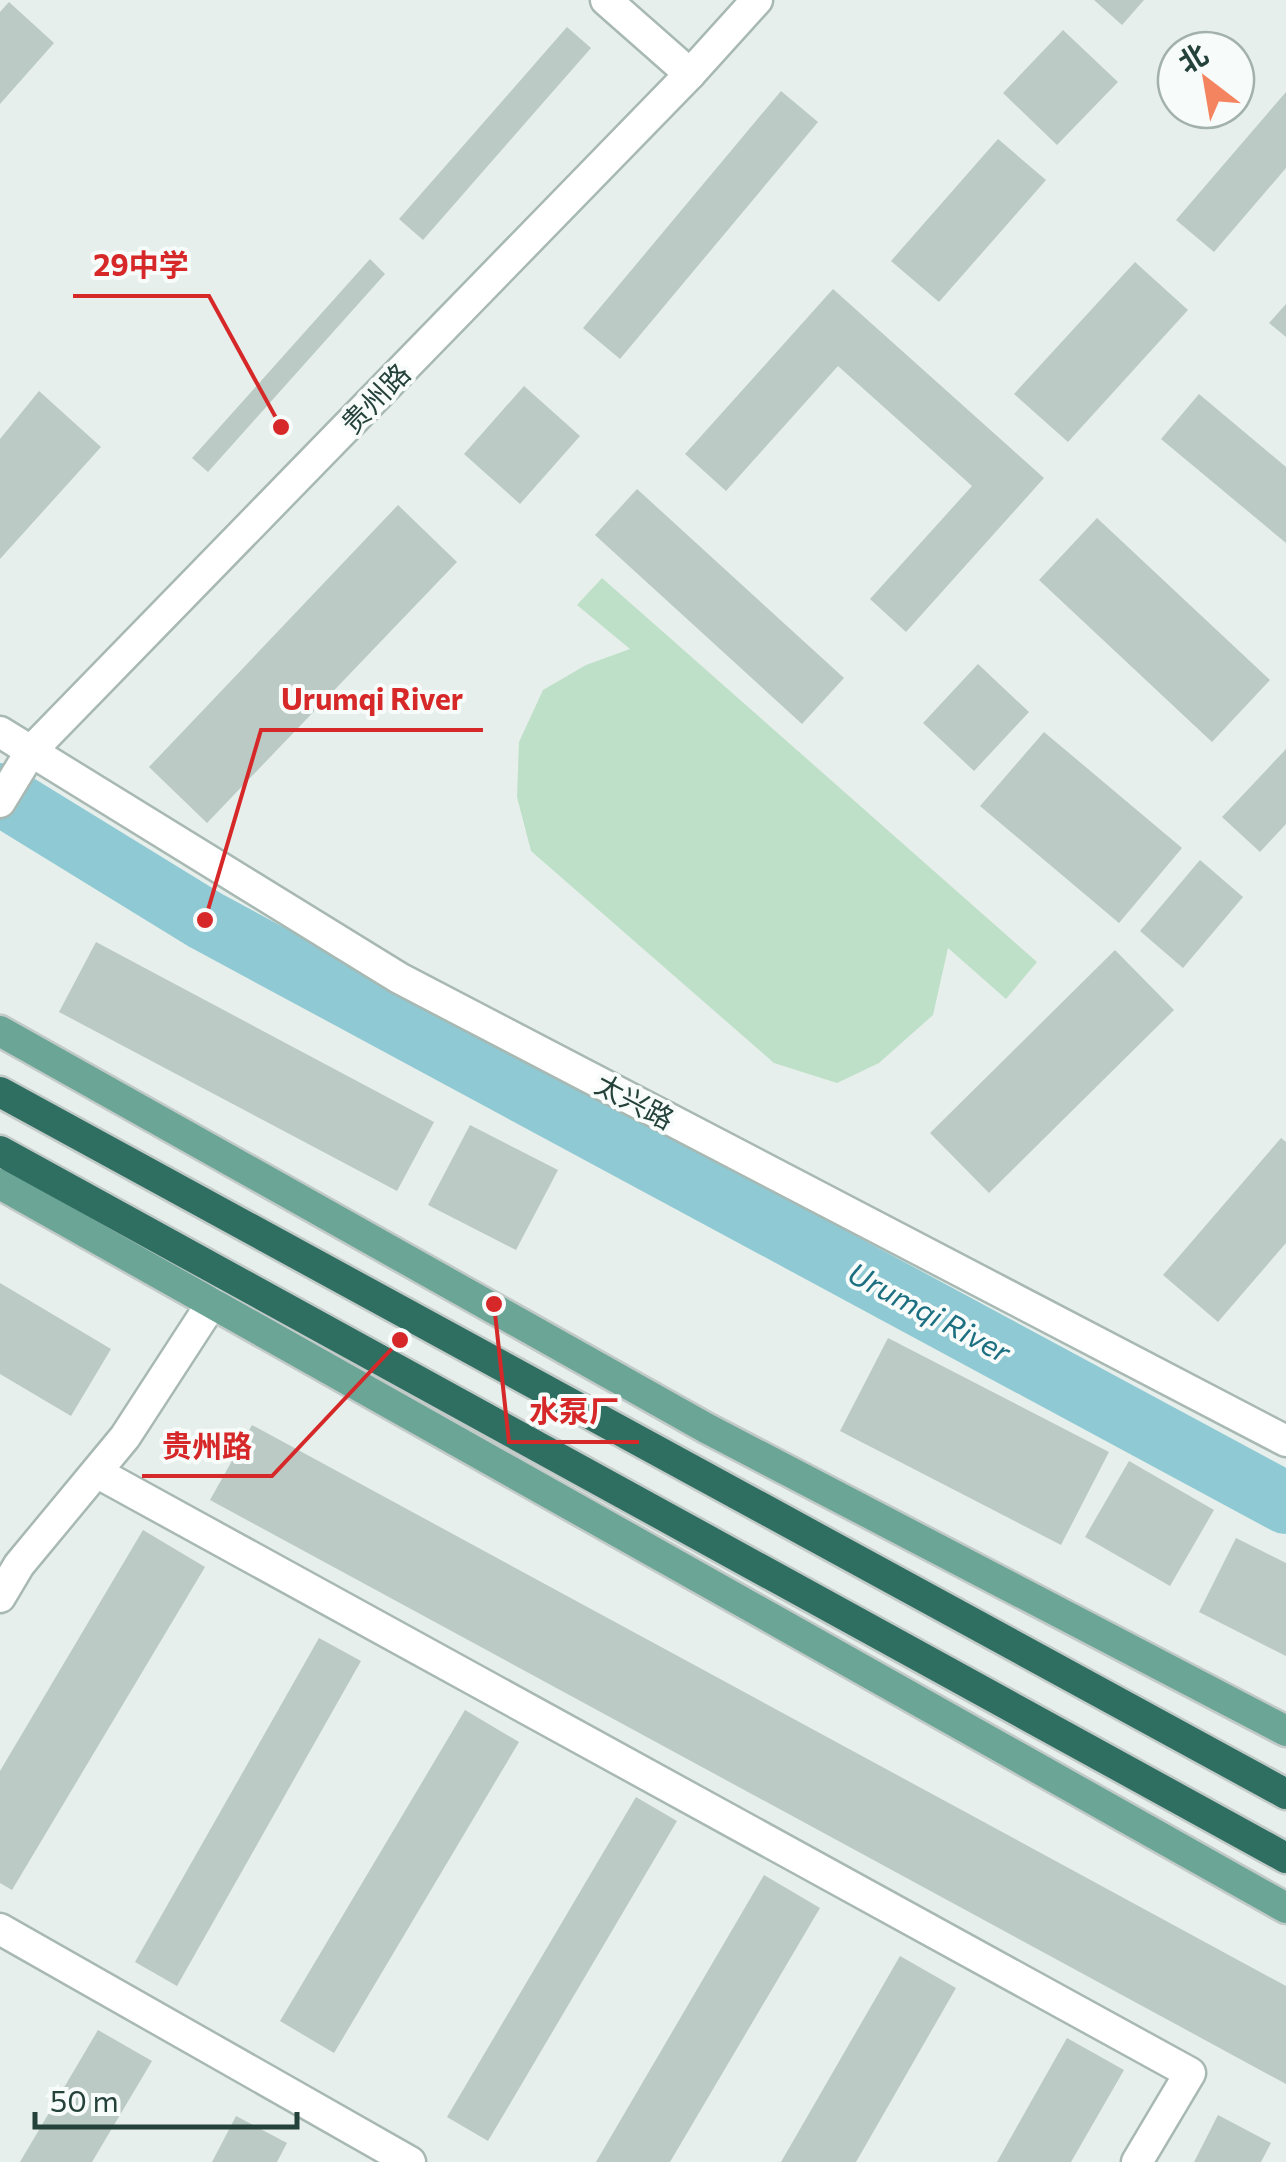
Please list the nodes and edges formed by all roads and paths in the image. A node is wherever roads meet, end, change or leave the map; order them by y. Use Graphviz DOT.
graph roads {
  1 [pos="606,0"];
  2 [pos="757,0"];
  3 [pos="690,74"];
  4 [pos="0,732"];
  5 [pos="27,758"];
  6 [pos="0,802"];
  7 [pos="0,1031"];
  8 [pos="0,1092"];
  9 [pos="0,1152"];
  10 [pos="0,1184"];
  11 [pos="212,1302"];
  12 [pos="1286,1441"];
  13 [pos="98,1473"];
  14 [pos="0,1598"];
  15 [pos="1286,1731"];
  16 [pos="1286,1794"];
  17 [pos="1286,1858"];
  18 [pos="1286,1908"];
  19 [pos="0,1929"];
  20 [pos="410,2162"];
  21 [pos="1136,2162"];
  1 -- 3 [label="street"];
  2 -- 3 [label="street, 贵州路"];
  3 -- 5 [label="street, 贵州路"];
  4 -- 5 [label="street, 太兴路"];
  5 -- 6 [label="street, 贵州路"];
  5 -- 12 [label="street, 太兴路"];
  7 -- 15 [label="main road"];
  8 -- 16 [label="highway"];
  9 -- 17 [label="highway"];
  10 -- 11 [label="main road"];
  11 -- 13 [label="street"];
  11 -- 18 [label="main road"];
  13 -- 14 [label="street"];
  13 -- 21 [label="street"];
  19 -- 20 [label="street"];
}
